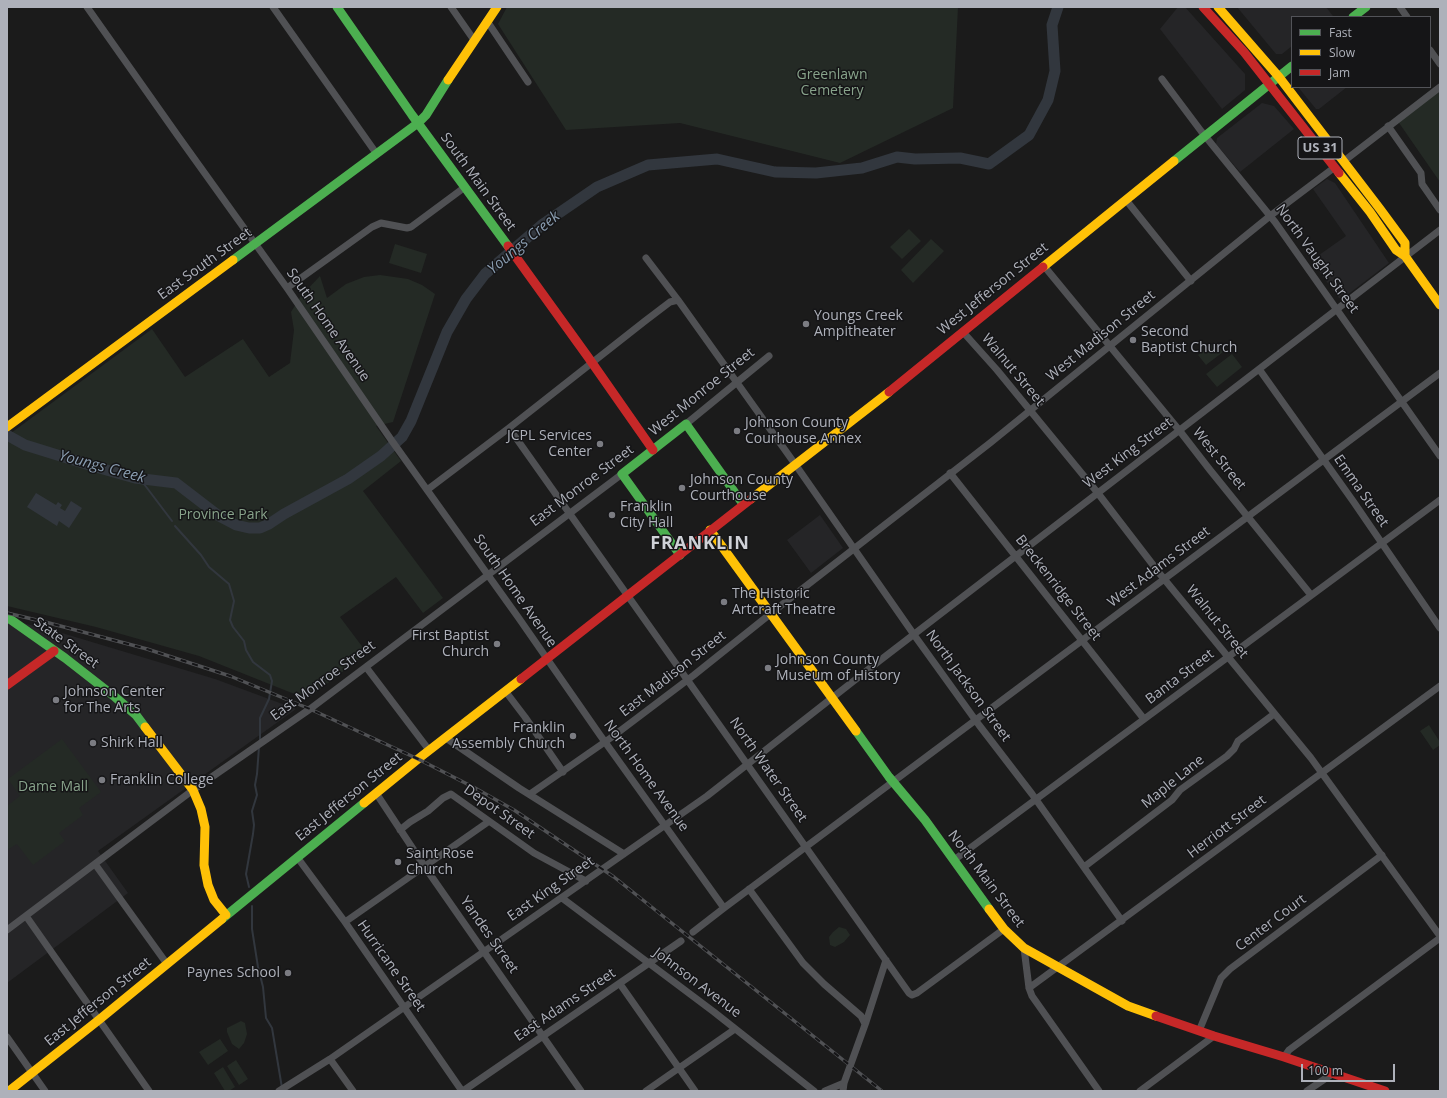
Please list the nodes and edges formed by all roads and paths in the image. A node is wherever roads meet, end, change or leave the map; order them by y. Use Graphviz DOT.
graph roads {
  1 [pos="87,7"];
  2 [pos="273,7"];
  3 [pos="337,7"];
  4 [pos="451,7"];
  5 [pos="497,7"];
  6 [pos="1203,7"];
  7 [pos="1218,7"];
  8 [pos="1366,7"];
  9 [pos="1400,7"];
  10 [pos="1354,16"];
  11 [pos="1406,16"];
  12 [pos="487,21"];
  13 [pos="474,40"];
  14 [pos="1431,51"];
  15 [pos="1440,64"];
  16 [pos="1291,67"];
  17 [pos="1278,77"];
  18 [pos="1162,79"];
  19 [pos="528,82"];
  20 [pos="1270,84"];
  21 [pos="1440,87"];
  22 [pos="418,123"];
  23 [pos="1388,126"];
  24 [pos="1205,136"];
  25 [pos="376,153"];
  26 [pos="1344,161"];
  27 [pos="1335,167"];
  28 [pos="465,187"];
  29 [pos="1126,200"];
  30 [pos="1440,210"];
  31 [pos="1270,216"];
  32 [pos="1440,230"];
  33 [pos="255,244"];
  34 [pos="1405,256"];
  35 [pos="646,258"];
  36 [pos="1044,266"];
  37 [pos="1191,281"];
  38 [pos="287,288"];
  39 [pos="678,300"];
  40 [pos="1440,305"];
  41 [pos="1337,308"];
  42 [pos="963,332"];
  43 [pos="1110,346"];
  44 [pos="769,356"];
  45 [pos="592,363"];
  46 [pos="1258,369"];
  47 [pos="1440,373"];
  48 [pos="736,382"];
  49 [pos="1402,401"];
  50 [pos="1030,410"];
  51 [pos="686,424"];
  52 [pos="7,427"];
  53 [pos="509,428"];
  54 [pos="1179,430"];
  55 [pos="653,450"];
  56 [pos="1440,456"];
  57 [pos="1323,460"];
  58 [pos="795,464"];
  59 [pos="950,473"];
  60 [pos="622,474"];
  61 [pos="427,490"];
  62 [pos="1097,492"];
  63 [pos="1440,500"];
  64 [pos="743,504"];
  65 [pos="570,513"];
  66 [pos="1248,516"];
  67 [pos="710,530"];
  68 [pos="1381,543"];
  69 [pos="854,550"];
  70 [pos="680,554"];
  71 [pos="1016,556"];
  72 [pos="488,574"];
  73 [pos="1164,579"];
  74 [pos="628,595"];
  75 [pos="1311,595"];
  76 [pos="771,614"];
  77 [pos="7,617"];
  78 [pos="1440,628"];
  79 [pos="914,634"];
  80 [pos="1083,640"];
  81 [pos="54,651"];
  82 [pos="1228,657"];
  83 [pos="547,660"];
  84 [pos="366,667"];
  85 [pos="688,680"];
  86 [pos="7,685"];
  87 [pos="1440,686"];
  88 [pos="506,692"];
  89 [pos="831,698"];
  90 [pos="1274,714"];
  91 [pos="1144,719"];
  92 [pos="975,720"];
  93 [pos="446,738"];
  94 [pos="605,742"];
  95 [pos="429,750"];
  96 [pos="748,764"];
  97 [pos="563,772"];
  98 [pos="1322,773"];
  99 [pos="893,782"];
  100 [pos="193,790"];
  101 [pos="376,793"];
  102 [pos="530,794"];
  103 [pos="1036,799"];
  104 [pos="488,822"];
  105 [pos="665,826"];
  106 [pos="400,830"];
  107 [pos="806,847"];
  108 [pos="624,854"];
  109 [pos="1382,855"];
  110 [pos="298,857"];
  111 [pos="954,860"];
  112 [pos="95,864"];
  113 [pos="425,867"];
  114 [pos="1084,867"];
  115 [pos="586,881"];
  116 [pos="749,889"];
  117 [pos="562,898"];
  118 [pos="724,908"];
  119 [pos="26,916"];
  120 [pos="226,916"];
  121 [pos="1122,921"];
  122 [pos="345,922"];
  123 [pos="1004,929"];
  124 [pos="7,930"];
  125 [pos="693,932"];
  126 [pos="1440,937"];
  127 [pos="681,941"];
  128 [pos="1024,948"];
  129 [pos="484,952"];
  130 [pos="886,960"];
  131 [pos="649,963"];
  132 [pos="167,964"];
  133 [pos="1058,968"];
  134 [pos="620,984"];
  135 [pos="1029,988"];
  136 [pos="404,1007"];
  137 [pos="100,1019"];
  138 [pos="866,1024"];
  139 [pos="735,1028"];
  140 [pos="1199,1031"];
  141 [pos="543,1036"];
  142 [pos="1214,1036"];
  143 [pos="7,1037"];
  144 [pos="1284,1057"];
  145 [pos="330,1059"];
  146 [pos="679,1068"];
  147 [pos="32,1073"];
  148 [pos="1332,1074"];
  149 [pos="844,1087"];
  150 [pos="9,1091"];
  151 [pos="45,1091"];
  152 [pos="149,1091"];
  153 [pos="279,1091"];
  154 [pos="353,1091"];
  155 [pos="463,1091"];
  156 [pos="581,1091"];
  157 [pos="646,1091"];
  158 [pos="695,1091"];
  159 [pos="814,1091"];
  160 [pos="825,1091"];
  161 [pos="1099,1091"];
  162 [pos="1140,1091"];
  163 [pos="1307,1091"];
  164 [pos="1385,1091"];
  1 -- 33 [label="street, South Home Avenue"];
  2 -- 25 [label="street"];
  3 -- 22 [label="street, South Main Street"];
  4 -- 13 [label="street"];
  5 -- 12 [label="street, East South Street"];
  6 -- 20 [label="street, US 31"];
  7 -- 17 [label="street, US 31"];
  8 -- 10 [label="street"];
  9 -- 11 [label="street"];
  12 -- 13 [label="street, East South Street"];
  12 -- 19 [label="street"];
  13 -- 22 [label="street, East South Street"];
  14 -- 15 [label="street"];
  16 -- 17 [label="street, West Jefferson Street"];
  17 -- 20 [label="street, West Jefferson Street"];
  17 -- 26 [label="street, US 31"];
  18 -- 24 [label="street, North Vaught Street"];
  20 -- 24 [label="street, West Jefferson Street"];
  20 -- 27 [label="street, US 31"];
  21 -- 23 [label="street"];
  22 -- 25 [label="street, East South Street"];
  22 -- 28 [label="street, South Main Street"];
  23 -- 26 [label="street"];
  23 -- 30 [label="street"];
  24 -- 29 [label="street, West Jefferson Street"];
  24 -- 31 [label="street, North Vaught Street"];
  25 -- 33 [label="street, East South Street"];
  26 -- 34 [label="street, US 31"];
  27 -- 31 [label="street, West Madison Street"];
  27 -- 34 [label="street, US 31"];
  28 -- 38 [label="street"];
  28 -- 45 [label="street, South Main Street"];
  29 -- 36 [label="street, West Jefferson Street"];
  29 -- 37 [label="street"];
  31 -- 37 [label="street, West Madison Street"];
  31 -- 41 [label="street, North Vaught Street"];
  32 -- 34 [label="street, West King Street"];
  33 -- 38 [label="street, South Home Avenue"];
  33 -- 52 [label="street, East South Street"];
  34 -- 40 [label="street, US 31"];
  34 -- 41 [label="street, West King Street"];
  35 -- 39 [label="street, North Jackson Street"];
  36 -- 42 [label="street, West Jefferson Street"];
  36 -- 43 [label="street, West Street"];
  37 -- 43 [label="street, West Madison Street"];
  38 -- 61 [label="street, South Home Avenue"];
  39 -- 45 [label="street"];
  39 -- 48 [label="street, North Jackson Street"];
  41 -- 46 [label="street, West King Street"];
  41 -- 49 [label="street, North Vaught Street"];
  42 -- 50 [label="street, Walnut Street"];
  42 -- 58 [label="street, West Jefferson Street"];
  43 -- 50 [label="street, West Madison Street"];
  43 -- 54 [label="street, West Street"];
  44 -- 48 [label="street, West Monroe Street"];
  45 -- 53 [label="street"];
  45 -- 55 [label="street, South Main Street"];
  46 -- 54 [label="street, West King Street"];
  46 -- 57 [label="street, Emma Street"];
  47 -- 49 [label="street, West Adams Street"];
  48 -- 51 [label="street, West Monroe Street"];
  48 -- 58 [label="street, North Jackson Street"];
  49 -- 56 [label="street, North Vaught Street"];
  49 -- 57 [label="street, West Adams Street"];
  50 -- 59 [label="street, West Madison Street"];
  50 -- 62 [label="street, Walnut Street"];
  51 -- 55 [label="street, West Monroe Street"];
  51 -- 64 [label="street"];
  53 -- 61 [label="street"];
  53 -- 65 [label="street, North Water Street"];
  54 -- 62 [label="street, West King Street"];
  54 -- 66 [label="street, West Street"];
  55 -- 60 [label="street, East Monroe Street"];
  57 -- 66 [label="street, West Adams Street"];
  57 -- 68 [label="street, Emma Street"];
  58 -- 64 [label="street, West Jefferson Street"];
  58 -- 69 [label="street, North Jackson Street"];
  59 -- 69 [label="street, West Madison Street"];
  59 -- 71 [label="street, Breckenridge Street"];
  60 -- 65 [label="street, East Monroe Street"];
  60 -- 70 [label="street"];
  61 -- 72 [label="street, South Home Avenue"];
  62 -- 71 [label="street, West King Street"];
  62 -- 73 [label="street, Walnut Street"];
  63 -- 68 [label="street, Banta Street"];
  64 -- 67 [label="street, West Jefferson Street"];
  65 -- 72 [label="street, East Monroe Street"];
  65 -- 74 [label="street, North Water Street"];
  66 -- 73 [label="street, West Adams Street"];
  66 -- 75 [label="street, West Street"];
  67 -- 70 [label="street, East Jefferson Street"];
  67 -- 76 [label="street, North Main Street"];
  68 -- 75 [label="street, Banta Street"];
  68 -- 78 [label="street, Emma Street"];
  69 -- 76 [label="street, West Madison Street"];
  69 -- 79 [label="street, North Jackson Street"];
  70 -- 74 [label="street, East Jefferson Street"];
  71 -- 79 [label="street, West King Street"];
  71 -- 80 [label="street, Breckenridge Street"];
  72 -- 83 [label="street, South Home Avenue"];
  72 -- 84 [label="street, East Monroe Street"];
  73 -- 80 [label="street, West Adams Street"];
  73 -- 82 [label="street, Walnut Street"];
  74 -- 83 [label="street, East Jefferson Street"];
  74 -- 85 [label="street, North Water Street"];
  75 -- 82 [label="street, Banta Street"];
  76 -- 85 [label="street, East Madison Street"];
  76 -- 89 [label="street, North Main Street"];
  77 -- 81 [label="street, State Street"];
  79 -- 89 [label="street, West King Street"];
  79 -- 92 [label="street, North Jackson Street"];
  80 -- 91 [label="street, Breckenridge Street"];
  80 -- 92 [label="street, West Adams Street"];
  81 -- 86 [label="street"];
  81 -- 100 [label="street, State Street"];
  82 -- 90 [label="street, Walnut Street"];
  82 -- 91 [label="street, Banta Street"];
  83 -- 88 [label="street, East Jefferson Street"];
  83 -- 94 [label="street, North Home Avenue"];
  84 -- 95 [label="street"];
  84 -- 100 [label="street, East Monroe Street"];
  85 -- 94 [label="street, East Madison Street"];
  85 -- 96 [label="street, North Water Street"];
  87 -- 98 [label="street, Herriott Street"];
  88 -- 93 [label="street, East Jefferson Street"];
  88 -- 97 [label="street"];
  89 -- 96 [label="street, East King Street"];
  89 -- 99 [label="street, North Main Street"];
  90 -- 98 [label="street, Walnut Street"];
  90 -- 114 [label="street, Maple Lane"];
  91 -- 103 [label="street, Banta Street"];
  92 -- 99 [label="street, West Adams Street"];
  92 -- 103 [label="street, North Jackson Street"];
  93 -- 95 [label="street, East Jefferson Street"];
  93 -- 102 [label="street"];
  94 -- 97 [label="street, East Madison Street"];
  94 -- 105 [label="street, North Home Avenue"];
  95 -- 101 [label="street, East Jefferson Street"];
  96 -- 105 [label="street, East King Street"];
  96 -- 107 [label="street, North Water Street"];
  97 -- 102 [label="street, East Madison Street"];
  98 -- 109 [label="street, Walnut Street"];
  98 -- 121 [label="street, Herriott Street"];
  99 -- 107 [label="street"];
  99 -- 111 [label="street, North Main Street"];
  100 -- 112 [label="street, East Monroe Street"];
  100 -- 120 [label="street, State Street"];
  101 -- 106 [label="street, Yandes Street"];
  101 -- 110 [label="street, East Jefferson Street"];
  102 -- 108 [label="street"];
  103 -- 111 [label="street, Banta Street"];
  103 -- 114 [label="street, North Jackson Street"];
  104 -- 106 [label="street, Depot Street"];
  104 -- 113 [label="street"];
  104 -- 115 [label="street, Depot Street"];
  105 -- 108 [label="street, East King Street"];
  105 -- 118 [label="street, North Home Avenue"];
  106 -- 113 [label="street, Yandes Street"];
  107 -- 116 [label="street"];
  107 -- 130 [label="street, North Water Street"];
  108 -- 115 [label="street, East King Street"];
  109 -- 126 [label="street, Walnut Street"];
  109 -- 140 [label="street, Center Court"];
  110 -- 120 [label="street, East Jefferson Street"];
  110 -- 122 [label="street, Hurricane Street"];
  111 -- 123 [label="street, North Main Street"];
  112 -- 119 [label="street, East Monroe Street"];
  112 -- 132 [label="street"];
  113 -- 122 [label="street"];
  113 -- 129 [label="street, Yandes Street"];
  114 -- 121 [label="street, North Jackson Street"];
  115 -- 117 [label="street, East King Street"];
  116 -- 118 [label="street"];
  116 -- 138 [label="street"];
  117 -- 129 [label="street, East King Street"];
  117 -- 131 [label="street, Johnson Avenue"];
  118 -- 125 [label="street"];
  119 -- 124 [label="street, East Monroe Street"];
  119 -- 137 [label="street"];
  120 -- 132 [label="street, East Jefferson Street"];
  121 -- 133 [label="street, Herriott Street"];
  122 -- 136 [label="street, Hurricane Street"];
  123 -- 128 [label="street, North Main Street"];
  123 -- 130 [label="street, North Water Street"];
  126 -- 144 [label="street"];
  127 -- 131 [label="street, East Adams Street"];
  128 -- 133 [label="street, North Main Street"];
  128 -- 135 [label="street"];
  129 -- 136 [label="street, East King Street"];
  129 -- 141 [label="street, Yandes Street"];
  130 -- 138 [label="street"];
  131 -- 134 [label="street, East Adams Street"];
  131 -- 139 [label="street, Johnson Avenue"];
  132 -- 137 [label="street, East Jefferson Street"];
  133 -- 135 [label="street, Herriott Street"];
  133 -- 140 [label="street, North Main Street"];
  134 -- 141 [label="street, East Adams Street"];
  134 -- 146 [label="street"];
  135 -- 161 [label="street"];
  136 -- 145 [label="street, East King Street"];
  136 -- 155 [label="street, Hurricane Street"];
  137 -- 147 [label="street, East Jefferson Street"];
  137 -- 152 [label="street"];
  138 -- 149 [label="street"];
  139 -- 146 [label="street"];
  139 -- 159 [label="street, Johnson Avenue"];
  140 -- 142 [label="street, North Main Street"];
  141 -- 155 [label="street, East Adams Street"];
  141 -- 156 [label="street, Yandes Street"];
  142 -- 144 [label="street, North Main Street"];
  142 -- 162 [label="street"];
  143 -- 147 [label="street"];
  144 -- 148 [label="street, North Main Street"];
  145 -- 153 [label="street, East King Street"];
  145 -- 154 [label="street"];
  146 -- 157 [label="street"];
  146 -- 158 [label="street"];
  147 -- 150 [label="street, East Jefferson Street"];
  147 -- 151 [label="street"];
  148 -- 163 [label="street"];
  148 -- 164 [label="street, North Main Street"];
  149 -- 160 [label="street"];
}
